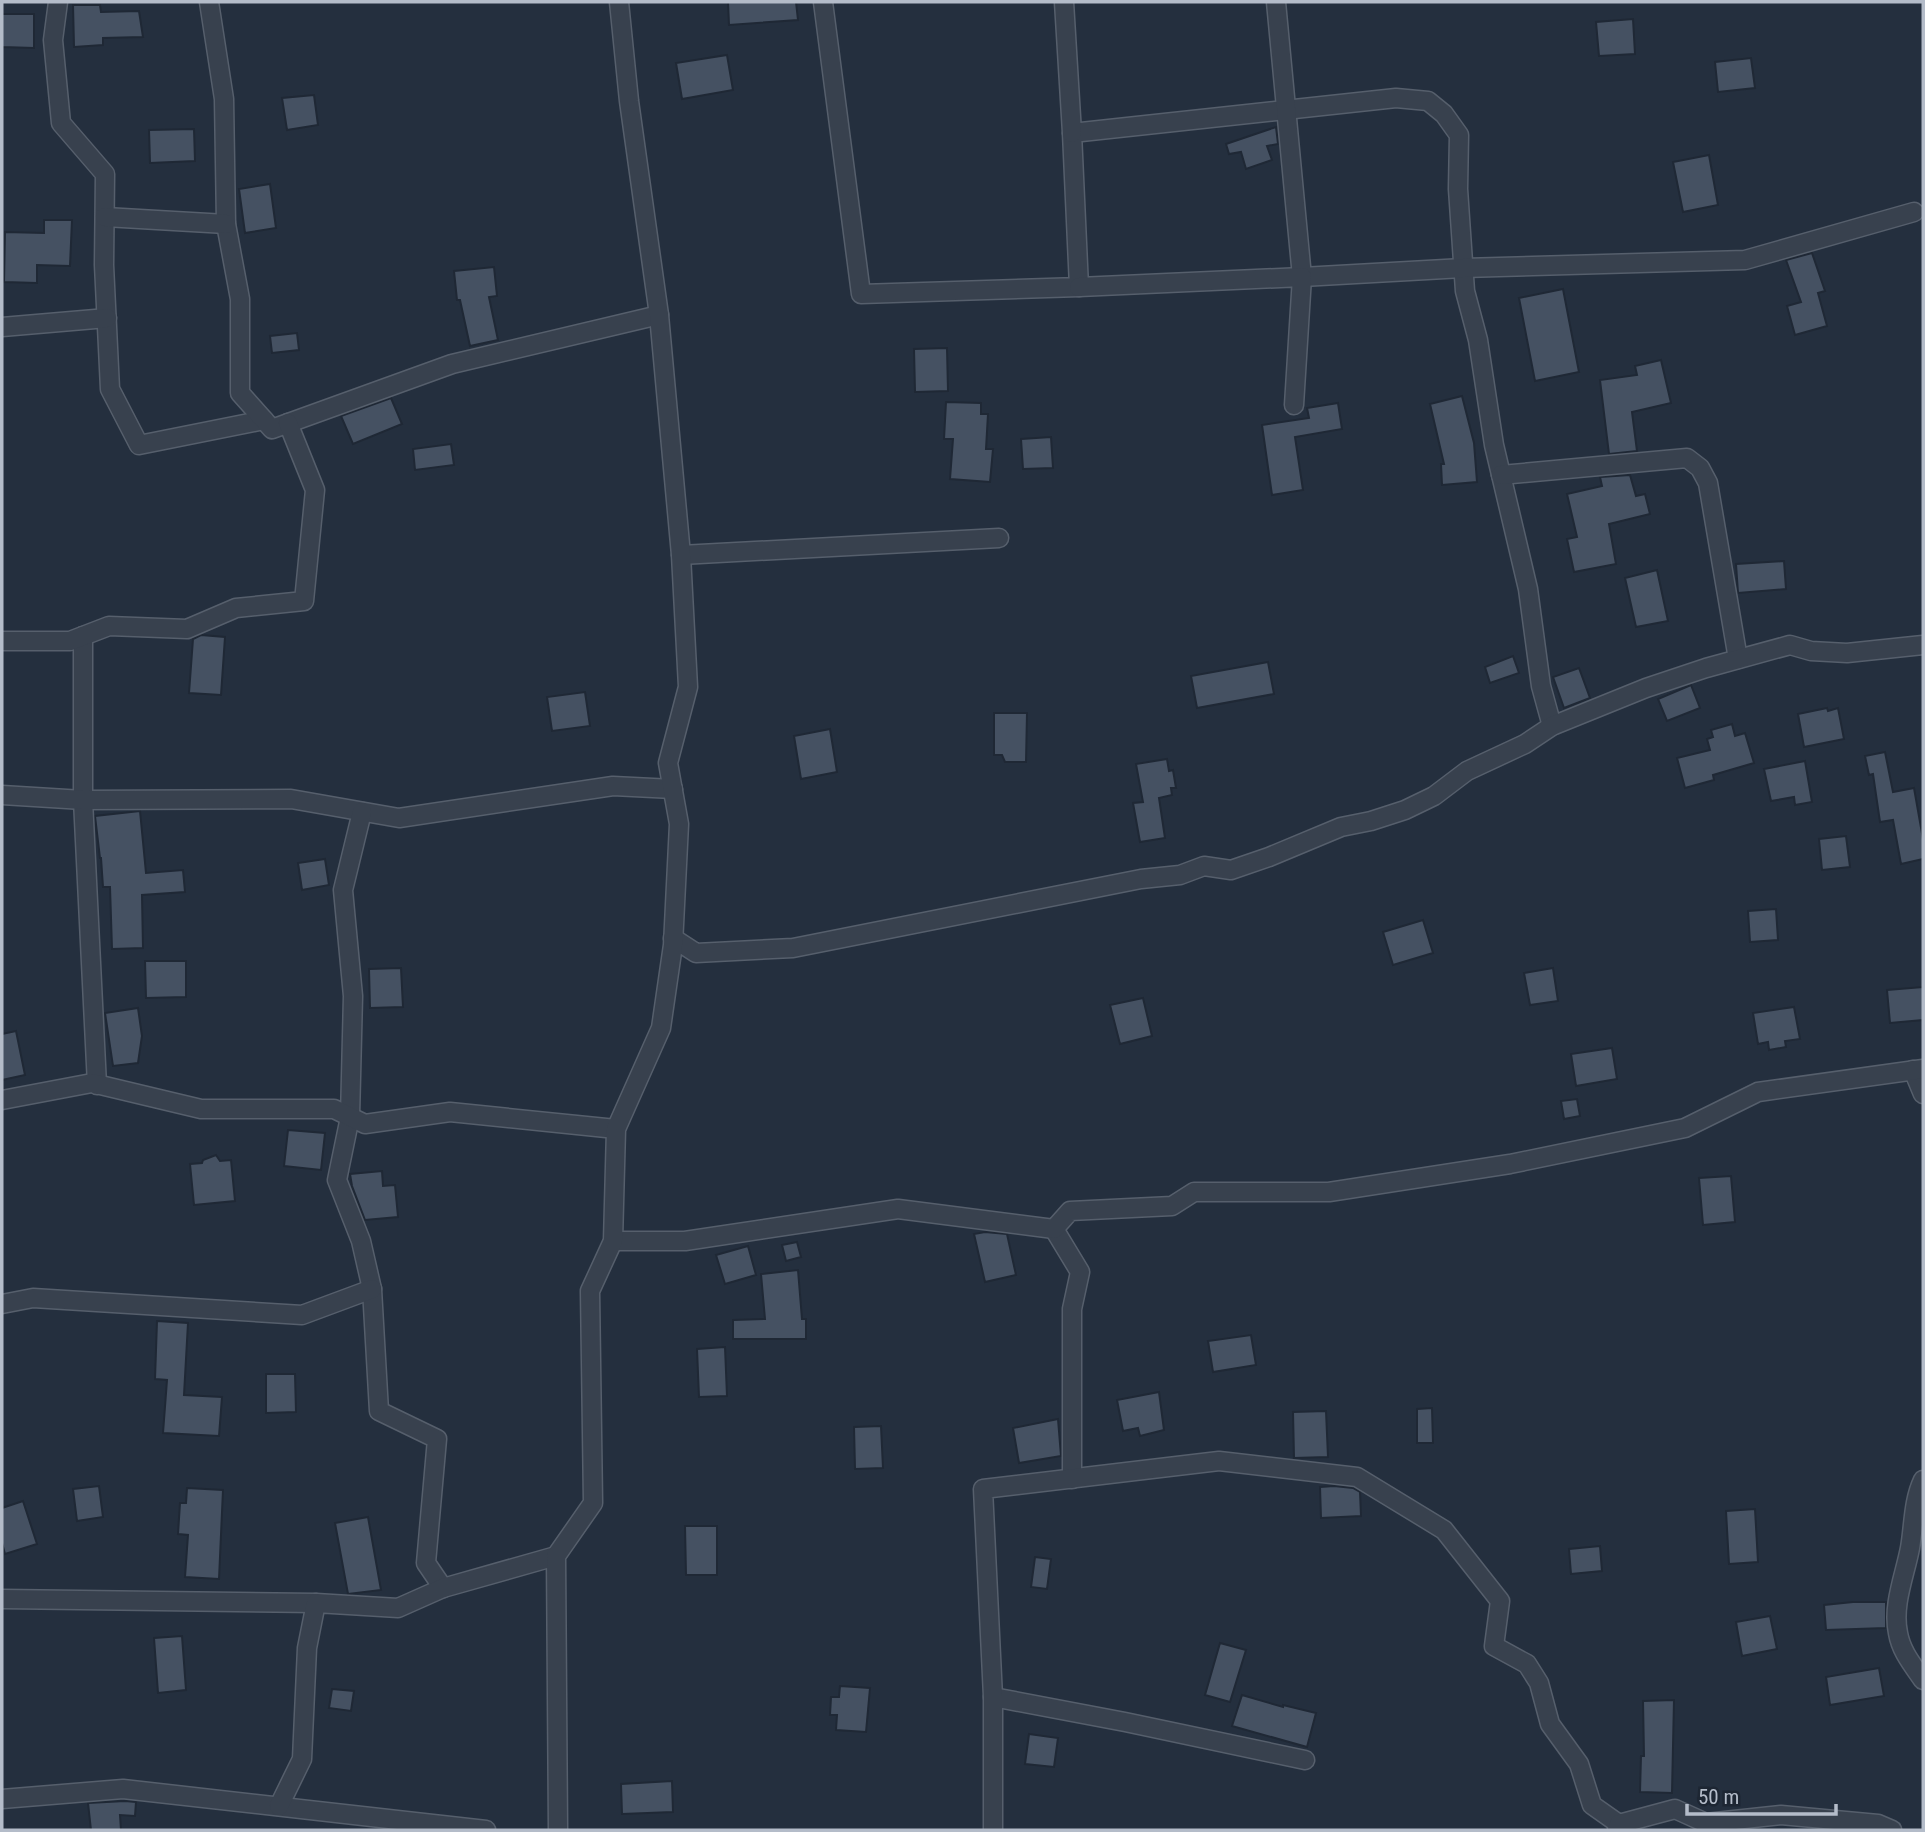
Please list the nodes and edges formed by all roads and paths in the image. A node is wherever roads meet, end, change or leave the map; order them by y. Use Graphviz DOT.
graph roads {
  1 [pos="58,2"];
  2 [pos="209,2"];
  3 [pos="619,2"];
  4 [pos="823,2"];
  5 [pos="1064,2"];
  6 [pos="1276,2"];
  7 [pos="1286,110"];
  8 [pos="1072,133"];
  9 [pos="1914,212"];
  10 [pos="104,217"];
  11 [pos="226,224"];
  12 [pos="1463,268"];
  13 [pos="1302,277"];
  14 [pos="1079,287"];
  15 [pos="659,315"];
  16 [pos="107,318"];
  17 [pos="2,327"];
  18 [pos="1294,405"];
  19 [pos="264,420"];
  20 [pos="288,423"];
  21 [pos="1501,475"];
  22 [pos="999,538"];
  23 [pos="681,555"];
  24 [pos="83,636"];
  25 [pos="2,641"];
  26 [pos="1923,645"];
  27 [pos="1738,659"];
  28 [pos="1552,726"];
  29 [pos="673,789"];
  30 [pos="2,795"];
  31 [pos="83,800"];
  32 [pos="362,811"];
  33 [pos="673,938"];
  34 [pos="1918,1070"];
  35 [pos="97,1085"];
  36 [pos="1923,1094"];
  37 [pos="2,1100"];
  38 [pos="350,1117"];
  39 [pos="616,1129"];
  40 [pos="1054,1229"];
  41 [pos="613,1241"];
  42 [pos="372,1289"];
  43 [pos="2,1304"];
  44 [pos="1072,1479"];
  45 [pos="1923,1480"];
  46 [pos="556,1556"];
  47 [pos="443,1588"];
  48 [pos="2,1598"];
  49 [pos="316,1603"];
  50 [pos="1923,1680"];
  51 [pos="1923,1685"];
  52 [pos="993,1697"];
  53 [pos="1306,1760"];
  54 [pos="2,1799"];
  55 [pos="279,1807"];
  56 [pos="1618,1827"];
  57 [pos="486,1830"];
  58 [pos="558,1830"];
  59 [pos="993,1830"];
  60 [pos="1892,1830"];
  1 -- 10 [label="street"];
  2 -- 11 [label="street"];
  3 -- 15 [label="street"];
  4 -- 14 [label="street"];
  5 -- 8 [label="street"];
  6 -- 7 [label="street"];
  7 -- 8 [label="street"];
  7 -- 12 [label="street"];
  7 -- 13 [label="street"];
  8 -- 14 [label="street"];
  9 -- 12 [label="street"];
  10 -- 11 [label="street"];
  10 -- 16 [label="street"];
  11 -- 19 [label="street"];
  12 -- 13 [label="street"];
  12 -- 21 [label="street"];
  13 -- 14 [label="street"];
  13 -- 18 [label="street"];
  15 -- 20 [label="street"];
  15 -- 23 [label="street"];
  16 -- 17 [label="street"];
  16 -- 19 [label="street"];
  19 -- 20 [label="street"];
  20 -- 24 [label="street"];
  21 -- 27 [label="street"];
  21 -- 28 [label="street"];
  22 -- 23 [label="street"];
  23 -- 29 [label="street"];
  24 -- 25 [label="street"];
  24 -- 31 [label="street"];
  26 -- 27 [label="street"];
  27 -- 28 [label="street"];
  28 -- 33 [label="street"];
  29 -- 32 [label="street"];
  29 -- 33 [label="street"];
  30 -- 31 [label="street"];
  31 -- 32 [label="street"];
  31 -- 35 [label="street"];
  32 -- 38 [label="street"];
  33 -- 39 [label="street"];
  34 -- 36 [label="street"];
  34 -- 40 [label="street"];
  35 -- 37 [label="street"];
  35 -- 38 [label="street"];
  38 -- 39 [label="street"];
  38 -- 42 [label="street"];
  39 -- 41 [label="street"];
  40 -- 41 [label="street"];
  40 -- 44 [label="street"];
  41 -- 46 [label="street"];
  42 -- 43 [label="street"];
  42 -- 47 [label="street"];
  44 -- 52 [label="street"];
  44 -- 56 [label="street"];
  45 -- 50 [label="street"];
  46 -- 47 [label="street"];
  46 -- 58 [label="street"];
  47 -- 49 [label="street"];
  48 -- 49 [label="street"];
  49 -- 55 [label="street"];
  50 -- 51 [label="street"];
  52 -- 53 [label="street"];
  52 -- 59 [label="street"];
  54 -- 55 [label="street"];
  55 -- 57 [label="street"];
  56 -- 60 [label="street"];
}
